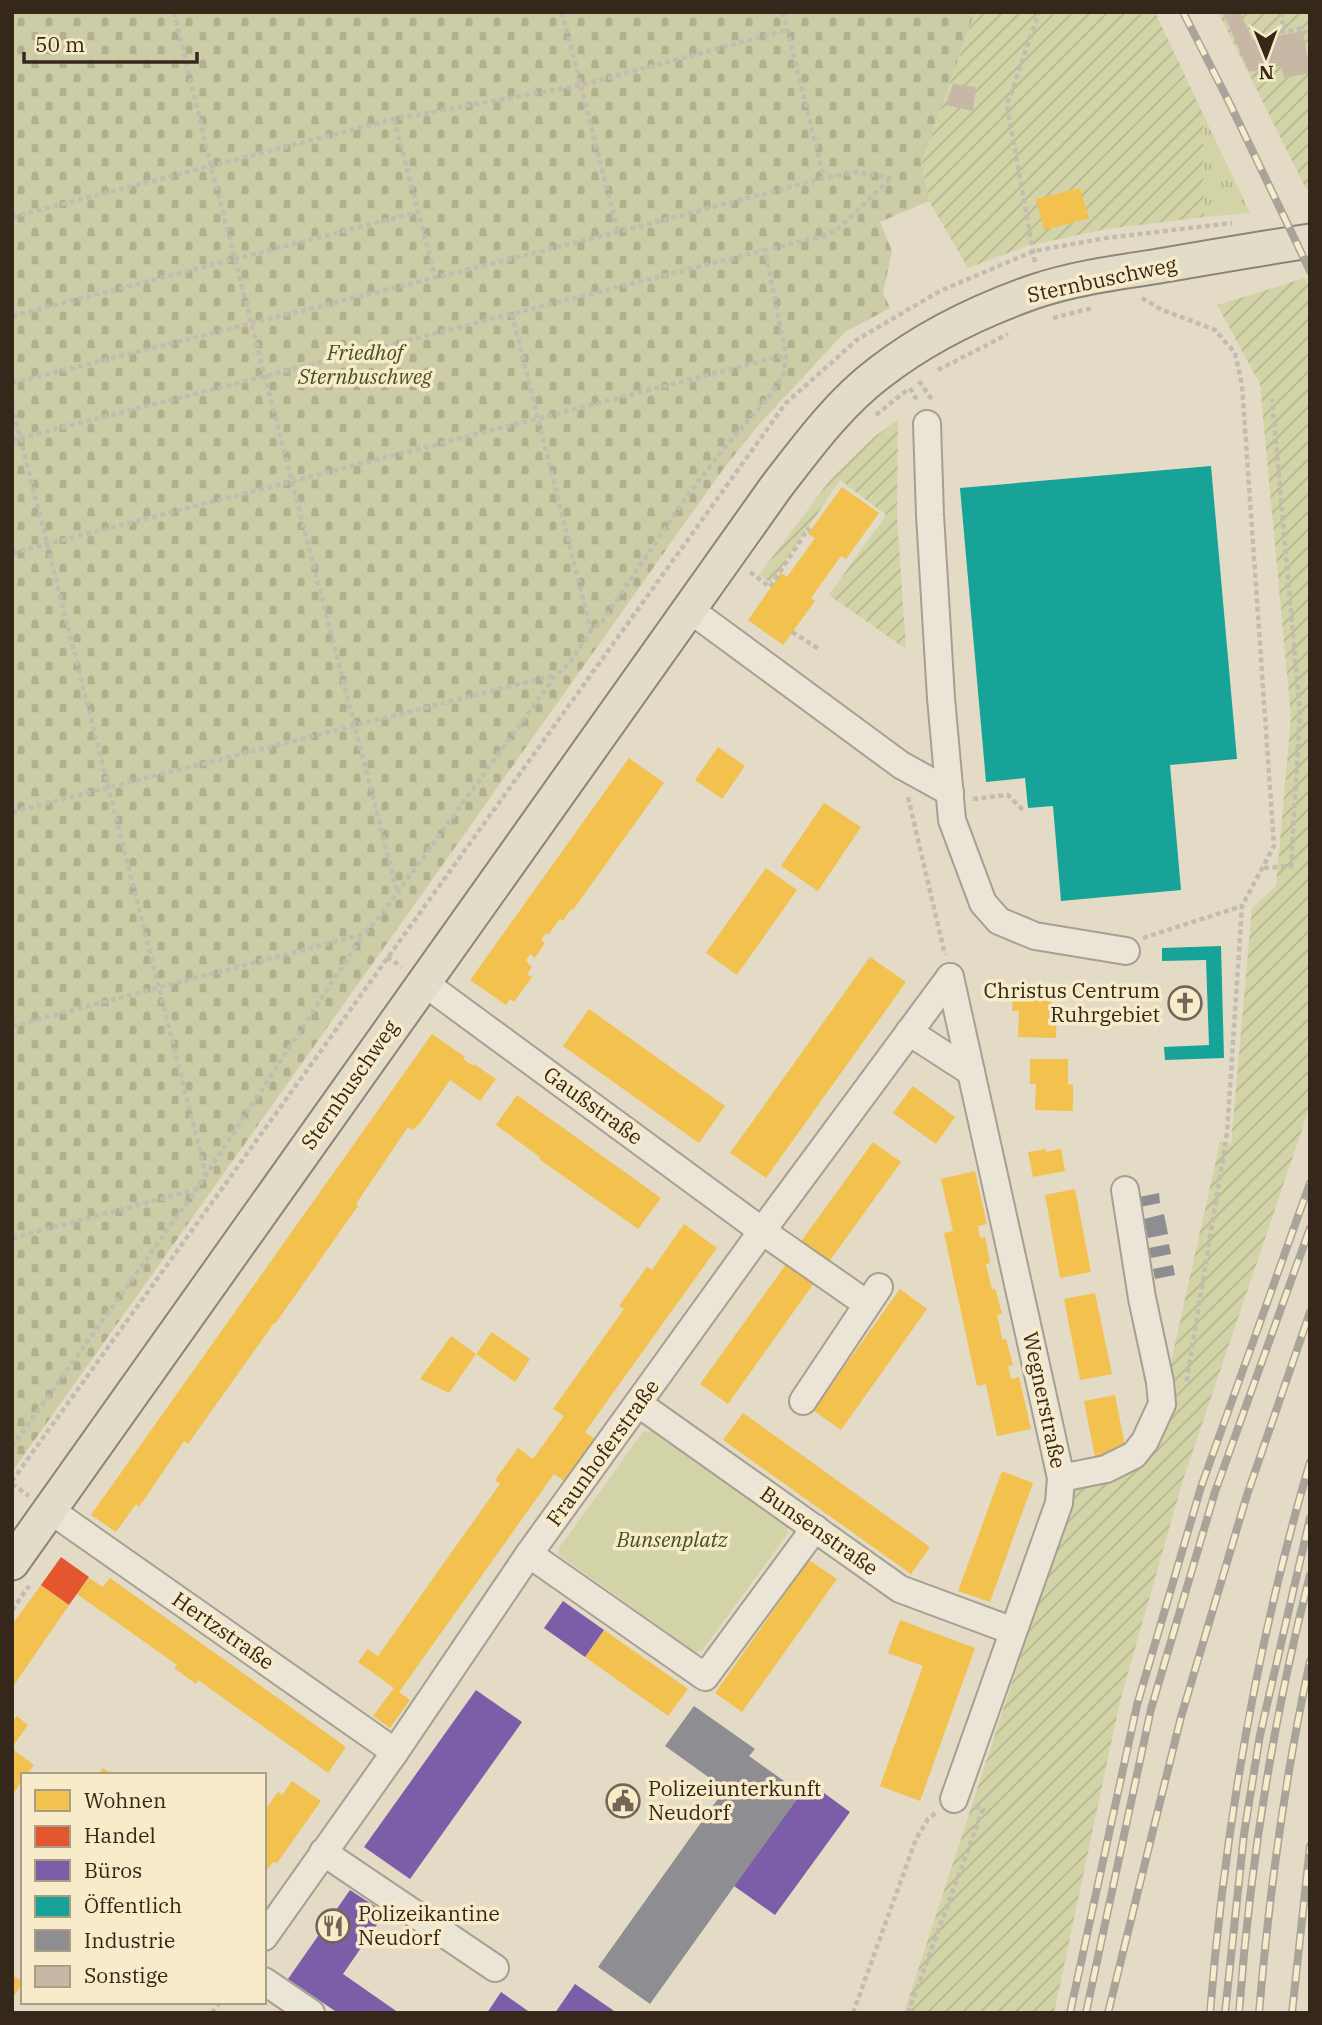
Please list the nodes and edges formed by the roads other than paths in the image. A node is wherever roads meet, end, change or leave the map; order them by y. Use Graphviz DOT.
graph roads {
  1 [pos="1310,241"];
  2 [pos="929,412"];
  3 [pos="689,609"];
  4 [pos="958,796"];
  5 [pos="1126,951"];
  6 [pos="950,977"];
  7 [pos="423,982"];
  8 [pos="909,1032"];
  9 [pos="971,1072"];
  10 [pos="1125,1190"];
  11 [pos="762,1231"];
  12 [pos="803,1401"];
  13 [pos="639,1404"];
  14 [pos="1061,1479"];
  15 [pos="50,1510"];
  16 [pos="815,1528"];
  17 [pos="529,1554"];
  18 [pos="12,1563"];
  19 [pos="1013,1631"];
  20 [pos="395,1752"];
  21 [pos="954,1799"];
  22 [pos="323,1852"];
  23 [pos="266,1934"];
  24 [pos="495,1968"];
  25 [pos="266,1982"];
  26 [pos="311,2013"];
  1 -- 3 [label="main road, Sternbuschweg"];
  2 -- 4 [label="street"];
  3 -- 4 [label="street"];
  3 -- 7 [label="main road, Sternbuschweg"];
  4 -- 5 [label="street"];
  6 -- 8 [label="street, Fraunhoferstraße"];
  6 -- 9 [label="street, Wegnerstraße"];
  7 -- 11 [label="street, Gaußstraße"];
  7 -- 15 [label="main road, Sternbuschweg"];
  8 -- 9 [label="street"];
  8 -- 11 [label="street, Fraunhoferstraße"];
  9 -- 14 [label="street, Wegnerstraße"];
  10 -- 14 [label="street"];
  11 -- 12 [label="street, Gaußstraße"];
  11 -- 13 [label="street, Fraunhoferstraße"];
  13 -- 16 [label="street, Bunsenstraße"];
  13 -- 17 [label="street, Fraunhoferstraße"];
  14 -- 19 [label="street, Wegnerstraße"];
  15 -- 18 [label="main road, Sternbuschweg"];
  15 -- 20 [label="street, Hertzstraße"];
  16 -- 17 [label="street"];
  16 -- 19 [label="street, Bunsenstraße"];
  17 -- 20 [label="street, Fraunhoferstraße"];
  19 -- 21 [label="street, Wegnerstraße"];
  20 -- 22 [label="street, Fraunhoferstraße"];
  22 -- 23 [label="street, Fraunhoferstraße"];
  22 -- 24 [label="street"];
  25 -- 26 [label="street"];
}
